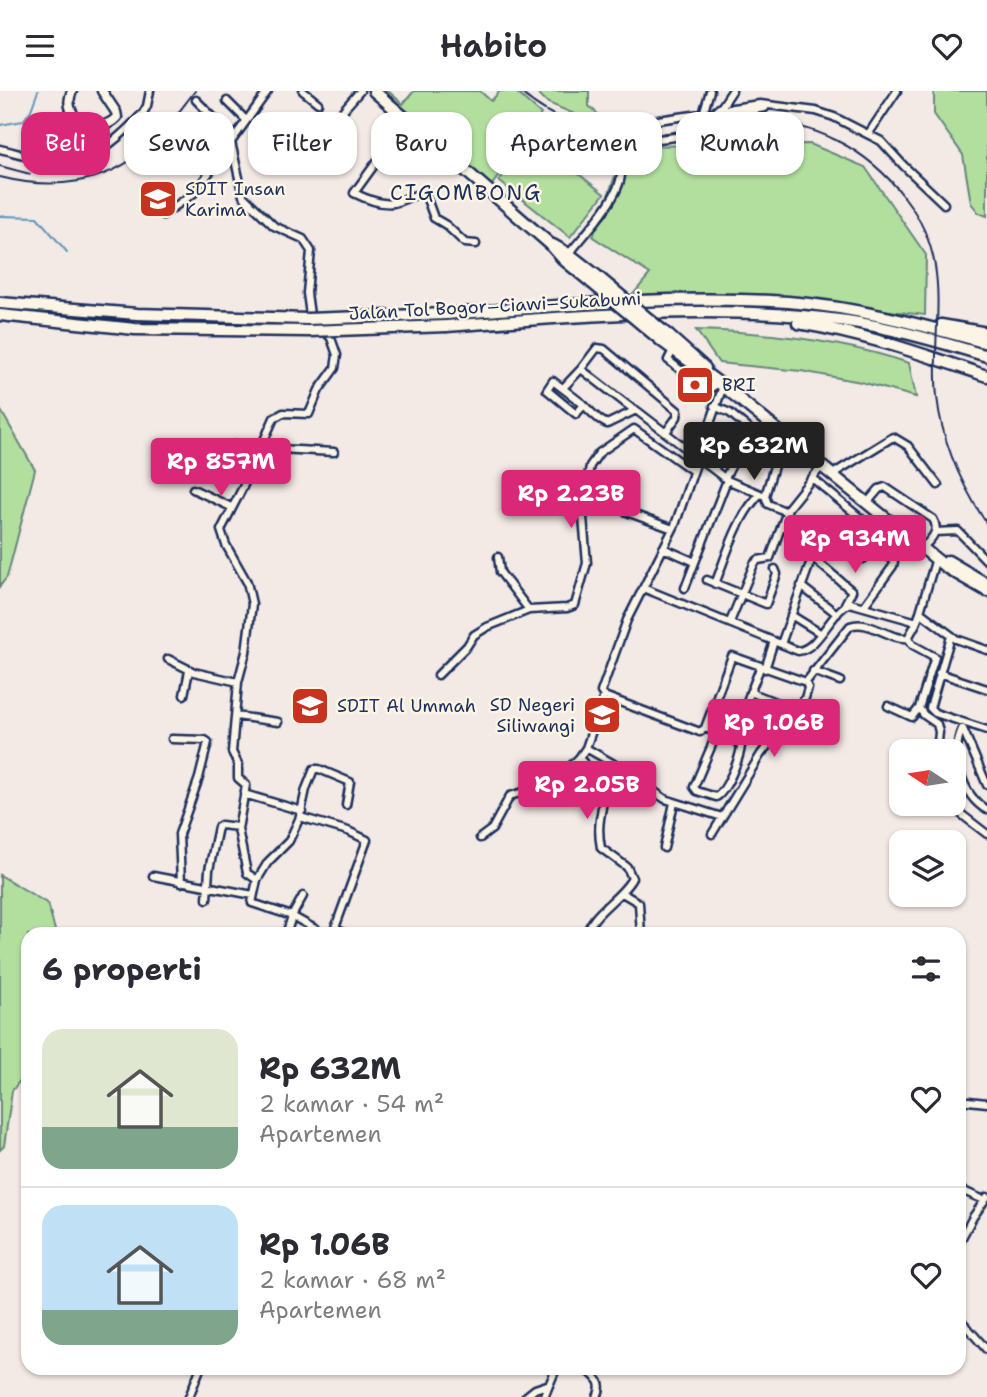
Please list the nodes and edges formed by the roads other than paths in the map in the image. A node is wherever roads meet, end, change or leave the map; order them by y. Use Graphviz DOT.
graph roads {
  1 [pos="72,91"];
  2 [pos="102,91"];
  3 [pos="150,91"];
  4 [pos="268,91"];
  5 [pos="303,91"];
  6 [pos="360,91"];
  7 [pos="374,91"];
  8 [pos="710,91"];
  9 [pos="732,91"];
  10 [pos="897,91"];
  11 [pos="196,100"];
  12 [pos="227,101"];
  13 [pos="318,103"];
  14 [pos="796,108"];
  15 [pos="719,110"];
  16 [pos="209,112"];
  17 [pos="342,112"];
  18 [pos="398,112"];
  19 [pos="704,112"];
  20 [pos="711,112"];
  21 [pos="246,120"];
  22 [pos="869,133"];
  23 [pos="234,139"];
  24 [pos="662,139"];
  25 [pos="0,149"];
  26 [pos="234,161"];
  27 [pos="371,170"];
  28 [pos="208,175"];
  29 [pos="470,175"];
  30 [pos="621,175"];
  31 [pos="944,204"];
  32 [pos="163,215"];
  33 [pos="476,244"];
  34 [pos="566,257"];
  35 [pos="0,303"];
  36 [pos="754,313"];
  37 [pos="0,315"];
  38 [pos="920,324"];
  39 [pos="987,333"];
  40 [pos="666,339"];
  41 [pos="987,343"];
  42 [pos="987,356"];
  43 [pos="581,369"];
  44 [pos="987,376"];
  45 [pos="718,382"];
  46 [pos="563,389"];
  47 [pos="584,405"];
  48 [pos="714,406"];
  49 [pos="634,410"];
  50 [pos="666,432"];
  51 [pos="789,440"];
  52 [pos="237,444"];
  53 [pos="260,451"];
  54 [pos="334,452"];
  55 [pos="778,453"];
  56 [pos="698,456"];
  57 [pos="821,467"];
  58 [pos="713,469"];
  59 [pos="693,471"];
  60 [pos="831,475"];
  61 [pos="812,478"];
  62 [pos="726,479"];
  63 [pos="938,485"];
  64 [pos="193,489"];
  65 [pos="762,495"];
  66 [pos="867,503"];
  67 [pos="231,507"];
  68 [pos="624,511"];
  69 [pos="787,512"];
  70 [pos="673,529"];
  71 [pos="876,531"];
  72 [pos="935,532"];
  73 [pos="663,548"];
  74 [pos="932,554"];
  75 [pos="498,557"];
  76 [pos="812,557"];
  77 [pos="987,561"];
  78 [pos="695,562"];
  79 [pos="775,569"];
  80 [pos="707,580"];
  81 [pos="715,584"];
  82 [pos="987,584"];
  83 [pos="802,586"];
  84 [pos="643,588"];
  85 [pos="685,588"];
  86 [pos="987,591"];
  87 [pos="741,594"];
  88 [pos="845,604"];
  89 [pos="864,606"];
  90 [pos="529,610"];
  91 [pos="920,612"];
  92 [pos="836,614"];
  93 [pos="791,615"];
  94 [pos="917,621"];
  95 [pos="730,622"];
  96 [pos="820,633"];
  97 [pos="951,636"];
  98 [pos="908,638"];
  99 [pos="777,642"];
  100 [pos="987,650"];
  101 [pos="168,659"];
  102 [pos="762,668"];
  103 [pos="189,671"];
  104 [pos="813,671"];
  105 [pos="939,673"];
  106 [pos="438,675"];
  107 [pos="840,681"];
  108 [pos="806,682"];
  109 [pos="238,683"];
  110 [pos="987,689"];
  111 [pos="750,692"];
  112 [pos="184,695"];
  113 [pos="604,696"];
  114 [pos="888,706"];
  115 [pos="930,706"];
  116 [pos="919,707"];
  117 [pos="795,711"];
  118 [pos="236,716"];
  119 [pos="959,721"];
  120 [pos="278,722"];
  121 [pos="705,728"];
  122 [pos="962,729"];
  123 [pos="987,730"];
  124 [pos="717,733"];
  125 [pos="172,739"];
  126 [pos="732,739"];
  127 [pos="938,739"];
  128 [pos="586,748"];
  129 [pos="579,758"];
  130 [pos="987,785"];
  131 [pos="244,794"];
  132 [pos="674,803"];
  133 [pos="346,805"];
  134 [pos="987,810"];
  135 [pos="301,814"];
  136 [pos="964,816"];
  137 [pos="722,817"];
  138 [pos="238,827"];
  139 [pos="712,834"];
  140 [pos="987,834"];
  141 [pos="481,838"];
  142 [pos="664,848"];
  143 [pos="153,876"];
  144 [pos="257,880"];
  145 [pos="181,883"];
  146 [pos="208,885"];
  147 [pos="622,893"];
  148 [pos="253,895"];
  149 [pos="303,896"];
  150 [pos="207,899"];
  151 [pos="292,916"];
  152 [pos="289,927"];
  153 [pos="312,927"];
  154 [pos="335,927"];
  155 [pos="589,927"];
  156 [pos="640,927"];
  157 [pos="966,1101"];
  158 [pos="987,1103"];
  159 [pos="966,1192"];
  160 [pos="986,1199"];
  161 [pos="966,1229"];
  162 [pos="966,1326"];
  163 [pos="987,1350"];
  164 [pos="198,1375"];
  165 [pos="553,1375"];
  166 [pos="594,1375"];
  167 [pos="547,1385"];
  168 [pos="190,1397"];
  169 [pos="525,1397"];
  170 [pos="544,1397"];
  171 [pos="597,1397"];
  1 -- 2 [label="main road"];
  3 -- 25 [label="street"];
  4 -- 21 [label="street"];
  5 -- 13 [label="street"];
  6 -- 17 [label="street"];
  7 -- 18 [label="highway"];
  8 -- 19 [label="street"];
  9 -- 15 [label="street"];
  10 -- 22 [label="street"];
  11 -- 16 [label="street"];
  12 -- 21 [label="street"];
  14 -- 15 [label="street"];
  14 -- 22 [label="street"];
  14 -- 24 [label="street, bridge"];
  15 -- 20 [label="street"];
  21 -- 23 [label="street"];
  22 -- 31 [label="street"];
  26 -- 53 [label="street"];
  27 -- 33 [label="street"];
  28 -- 32 [label="street"];
  29 -- 34 [label="highway"];
  30 -- 34 [label="street"];
  34 -- 40 [label="highway, bridge"];
  35 -- 38 [label="highway, Jalan Tol Bogor–Ciawi–Sukabumi, bridge"];
  36 -- 37 [label="highway, Jalan Tol Bogor–Ciawi–Sukabumi, bridge"];
  36 -- 42 [label="highway, Jalan Tol Bogor–Ciawi–Sukabumi"];
  36 -- 44 [label="highway"];
  38 -- 39 [label="highway"];
  38 -- 41 [label="highway, Jalan Tol Bogor–Ciawi–Sukabumi"];
  40 -- 45 [label="highway"];
  40 -- 45 [label="highway"];
  43 -- 46 [label="street"];
  43 -- 49 [label="street"];
  43 -- 50 [label="street"];
  45 -- 48 [label="street"];
  45 -- 51 [label="highway"];
  46 -- 47 [label="street"];
  46 -- 47 [label="street"];
  47 -- 49 [label="street"];
  48 -- 55 [label="street"];
  48 -- 56 [label="street"];
  49 -- 50 [label="street"];
  50 -- 56 [label="street"];
  51 -- 55 [label="street"];
  51 -- 57 [label="highway"];
  52 -- 53 [label="street"];
  53 -- 54 [label="street"];
  53 -- 67 [label="street"];
  55 -- 65 [label="street"];
  56 -- 58 [label="street"];
  56 -- 59 [label="street"];
  57 -- 60 [label="highway"];
  57 -- 61 [label="street"];
  58 -- 62 [label="street"];
  58 -- 62 [label="street"];
  59 -- 70 [label="street"];
  59 -- 90 [label="street"];
  60 -- 63 [label="street"];
  60 -- 66 [label="highway"];
  61 -- 69 [label="street"];
  61 -- 71 [label="street"];
  62 -- 65 [label="street"];
  62 -- 78 [label="street"];
  64 -- 67 [label="street"];
  65 -- 69 [label="street"];
  65 -- 81 [label="street"];
  66 -- 72 [label="street"];
  66 -- 74 [label="highway"];
  67 -- 109 [label="street"];
  68 -- 70 [label="street"];
  69 -- 87 [label="street"];
  70 -- 73 [label="street"];
  72 -- 74 [label="street"];
  72 -- 77 [label="street"];
  73 -- 78 [label="street"];
  73 -- 84 [label="street"];
  74 -- 82 [label="highway"];
  74 -- 86 [label="highway"];
  74 -- 91 [label="street"];
  75 -- 90 [label="street"];
  76 -- 83 [label="street"];
  76 -- 88 [label="street"];
  76 -- 89 [label="street"];
  78 -- 85 [label="street"];
  79 -- 87 [label="street"];
  80 -- 81 [label="street"];
  81 -- 87 [label="street"];
  83 -- 92 [label="street"];
  83 -- 93 [label="street"];
  84 -- 95 [label="street"];
  84 -- 113 [label="street"];
  87 -- 95 [label="street"];
  88 -- 89 [label="street"];
  88 -- 92 [label="street"];
  89 -- 94 [label="street"];
  90 -- 106 [label="street"];
  91 -- 94 [label="street"];
  91 -- 97 [label="street"];
  92 -- 96 [label="street"];
  93 -- 96 [label="street"];
  93 -- 99 [label="street"];
  94 -- 98 [label="street"];
  95 -- 99 [label="street"];
  96 -- 99 [label="street"];
  97 -- 100 [label="street"];
  97 -- 105 [label="street"];
  98 -- 104 [label="street"];
  98 -- 116 [label="street"];
  99 -- 102 [label="street"];
  101 -- 103 [label="street"];
  102 -- 108 [label="street"];
  102 -- 111 [label="street"];
  102 -- 121 [label="street"];
  103 -- 109 [label="street"];
  103 -- 112 [label="street"];
  104 -- 107 [label="street"];
  104 -- 108 [label="street"];
  105 -- 110 [label="street"];
  105 -- 115 [label="street"];
  108 -- 117 [label="street"];
  109 -- 118 [label="street"];
  111 -- 117 [label="street"];
  111 -- 126 [label="street"];
  113 -- 121 [label="street"];
  113 -- 128 [label="street"];
  114 -- 116 [label="street"];
  115 -- 116 [label="street"];
  115 -- 119 [label="street"];
  116 -- 127 [label="street"];
  117 -- 137 [label="street"];
  118 -- 120 [label="street"];
  118 -- 131 [label="street"];
  119 -- 122 [label="street"];
  119 -- 123 [label="street"];
  121 -- 124 [label="street"];
  122 -- 130 [label="street"];
  122 -- 134 [label="street"];
  124 -- 126 [label="street"];
  124 -- 126 [label="street"];
  125 -- 145 [label="street"];
  128 -- 129 [label="street"];
  128 -- 132 [label="street"];
  129 -- 141 [label="street"];
  129 -- 147 [label="street"];
  131 -- 135 [label="street"];
  131 -- 138 [label="street"];
  132 -- 137 [label="street"];
  132 -- 142 [label="street"];
  133 -- 135 [label="street"];
  135 -- 144 [label="street"];
  135 -- 154 [label="street"];
  136 -- 140 [label="street"];
  137 -- 139 [label="street"];
  138 -- 144 [label="street"];
  138 -- 146 [label="street"];
  143 -- 145 [label="street"];
  144 -- 148 [label="street"];
  145 -- 146 [label="street"];
  146 -- 148 [label="street"];
  146 -- 150 [label="street"];
  147 -- 155 [label="street"];
  147 -- 156 [label="street"];
  148 -- 151 [label="street"];
  149 -- 151 [label="street"];
  151 -- 152 [label="street"];
  151 -- 153 [label="street"];
  157 -- 158 [label="street"];
  159 -- 160 [label="street"];
  160 -- 161 [label="street"];
  162 -- 163 [label="street"];
  164 -- 168 [label="street"];
  165 -- 167 [label="street"];
  166 -- 171 [label="street"];
  167 -- 169 [label="street"];
  167 -- 170 [label="street"];
}
